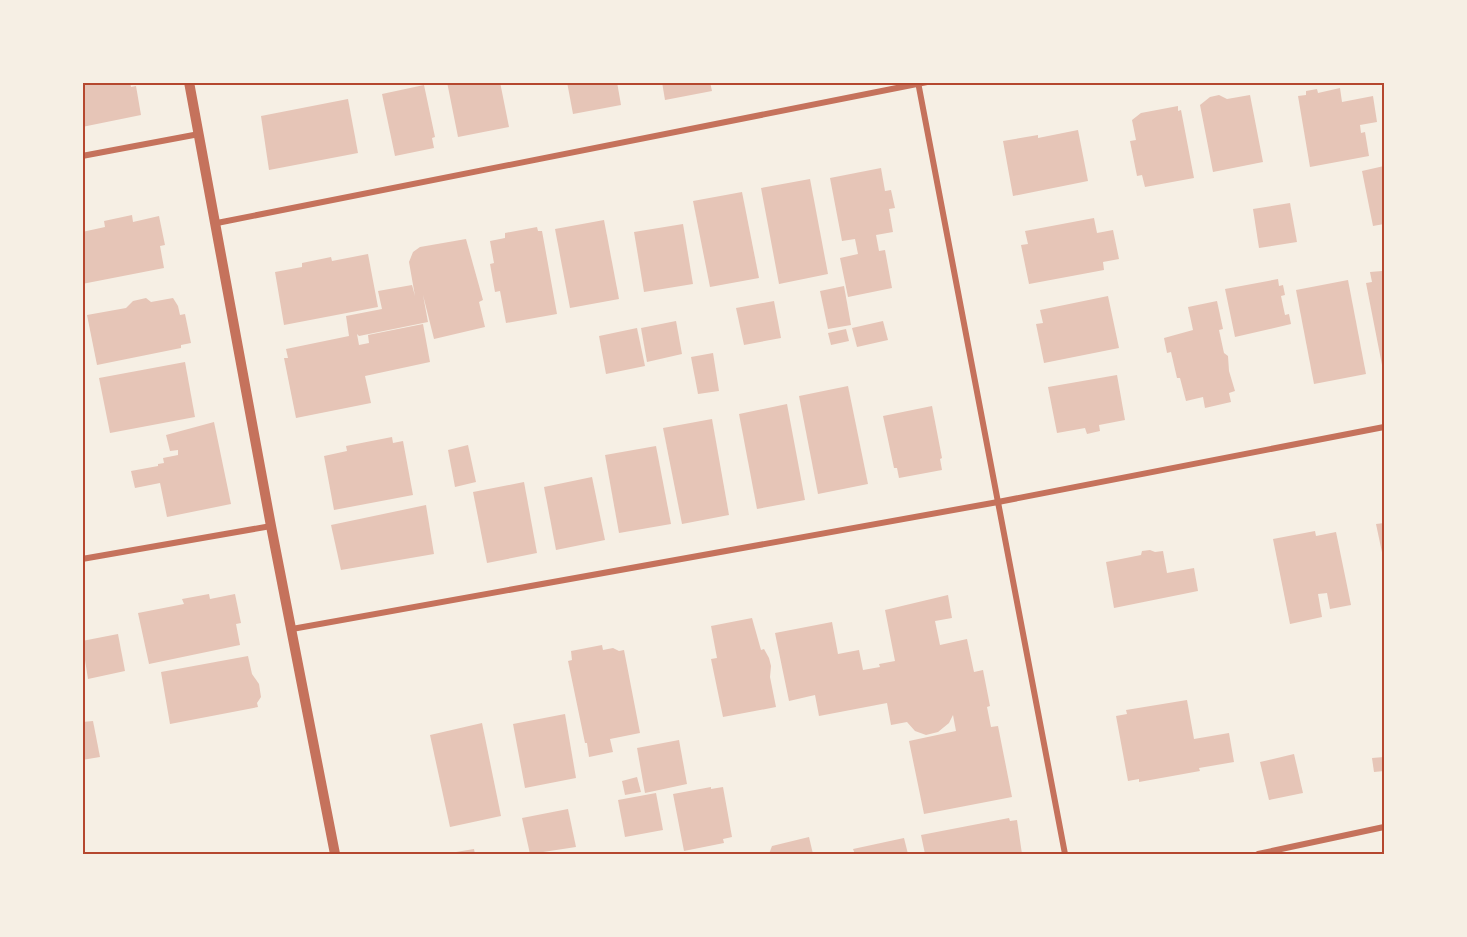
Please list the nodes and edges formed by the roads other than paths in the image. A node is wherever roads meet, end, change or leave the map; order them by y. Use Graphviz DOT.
graph roads {
  1 [pos="189,82"];
  2 [pos="927,82"];
  3 [pos="918,83"];
  4 [pos="200,134"];
  5 [pos="82,156"];
  6 [pos="217,223"];
  7 [pos="1384,427"];
  8 [pos="998,502"];
  9 [pos="271,526"];
  10 [pos="82,559"];
  11 [pos="292,629"];
  12 [pos="1384,827"];
  13 [pos="335,855"];
  14 [pos="1065,855"];
  15 [pos="1258,855"];
  1 -- 4 [label="street"];
  2 -- 3 [label="street"];
  3 -- 6 [label="street"];
  3 -- 8 [label="street"];
  4 -- 5 [label="street"];
  4 -- 6 [label="street"];
  6 -- 9 [label="street"];
  7 -- 8 [label="street"];
  8 -- 11 [label="street"];
  8 -- 14 [label="street"];
  9 -- 10 [label="street"];
  9 -- 11 [label="street"];
  11 -- 13 [label="street"];
  12 -- 15 [label="street"];
}
